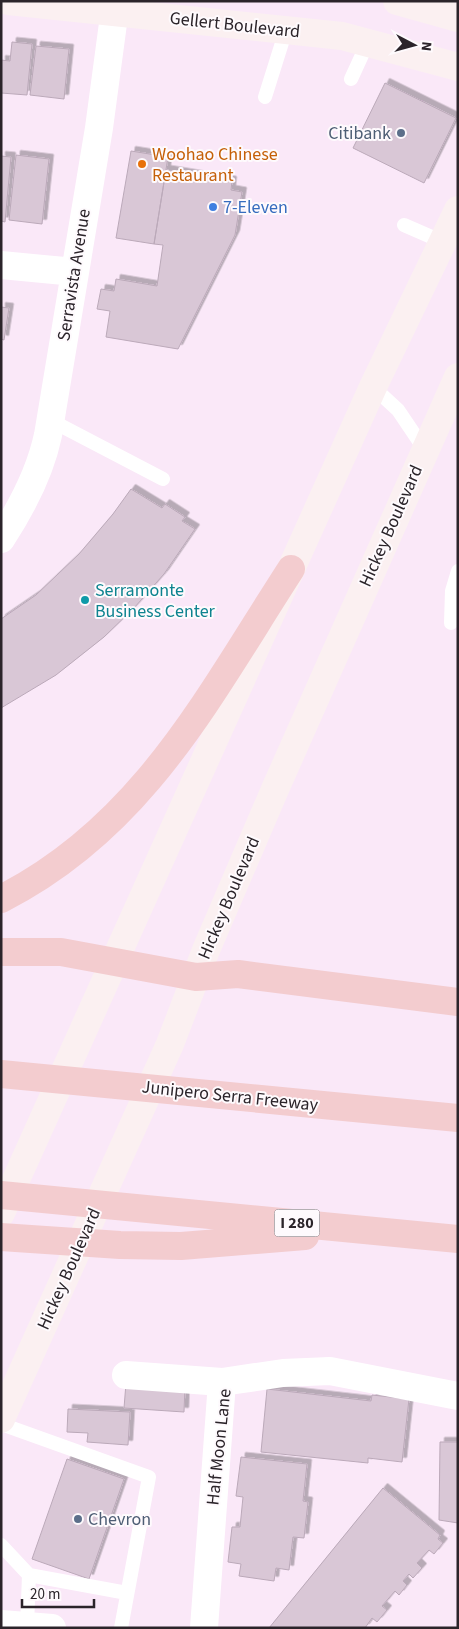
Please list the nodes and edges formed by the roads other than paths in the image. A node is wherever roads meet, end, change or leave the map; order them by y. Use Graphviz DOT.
graph roads {
  1 [pos="8,1"];
  2 [pos="397,1"];
  3 [pos="115,7"];
  4 [pos="458,18"];
  5 [pos="286,30"];
  6 [pos="368,42"];
  7 [pos="458,66"];
  8 [pos="351,79"];
  9 [pos="265,97"];
  10 [pos="458,210"];
  11 [pos="404,225"];
  12 [pos="443,242"];
  13 [pos="1,265"];
  14 [pos="75,272"];
  15 [pos="458,377"];
  16 [pos="373,387"];
  17 [pos="50,420"];
  18 [pos="425,450"];
  19 [pos="163,479"];
  20 [pos="1,539"];
  21 [pos="291,569"];
  22 [pos="458,571"];
  23 [pos="451,623"];
  24 [pos="1,899"];
  25 [pos="1,952"];
  26 [pos="115,963"];
  27 [pos="196,976"];
  28 [pos="458,1002"];
  29 [pos="6,1075"];
  30 [pos="458,1118"];
  31 [pos="1,1195"];
  32 [pos="1,1213"];
  33 [pos="366,1230"];
  34 [pos="1,1237"];
  35 [pos="458,1238"];
  36 [pos="126,1376"];
  37 [pos="222,1382"];
  38 [pos="458,1396"];
  39 [pos="1,1419"];
  40 [pos="1,1424"];
  41 [pos="1,1546"];
  42 [pos="29,1575"];
  43 [pos="127,1593"];
  44 [pos="27,1626"];
  45 [pos="121,1628"];
  46 [pos="204,1628"];
  1 -- 3 [label="main road, Gellert Boulevard"];
  2 -- 4 [label="main road"];
  3 -- 5 [label="main road, Gellert Boulevard"];
  3 -- 14 [label="street, Serravista Avenue"];
  5 -- 6 [label="main road, Gellert Boulevard"];
  5 -- 9 [label="lane"];
  6 -- 7 [label="main road, Gellert Boulevard"];
  6 -- 8 [label="lane"];
  10 -- 12 [label="main road"];
  11 -- 12 [label="lane"];
  12 -- 16 [label="main road"];
  13 -- 14 [label="street"];
  14 -- 17 [label="street, Serravista Avenue"];
  15 -- 18 [label="main road, Hickey Boulevard"];
  16 -- 18 [label="lane"];
  16 -- 21 [label="main road"];
  17 -- 19 [label="lane"];
  17 -- 20 [label="street, Serravista Avenue"];
  18 -- 27 [label="main road, Hickey Boulevard"];
  21 -- 24 [label="highway"];
  21 -- 26 [label="main road"];
  22 -- 23 [label="lane"];
  25 -- 26 [label="highway"];
  26 -- 27 [label="highway"];
  26 -- 32 [label="main road"];
  27 -- 28 [label="highway"];
  27 -- 39 [label="main road, Hickey Boulevard"];
  29 -- 30 [label="highway, Junipero Serra Freeway"];
  31 -- 33 [label="highway, I 280"];
  33 -- 34 [label="highway"];
  33 -- 35 [label="highway, I 280"];
  36 -- 37 [label="street"];
  37 -- 38 [label="street, Half Moon Lane"];
  37 -- 46 [label="street, Half Moon Lane"];
  40 -- 43 [label="lane"];
  41 -- 42 [label="lane"];
  42 -- 43 [label="lane"];
  42 -- 44 [label="lane"];
  43 -- 45 [label="lane"];
}
